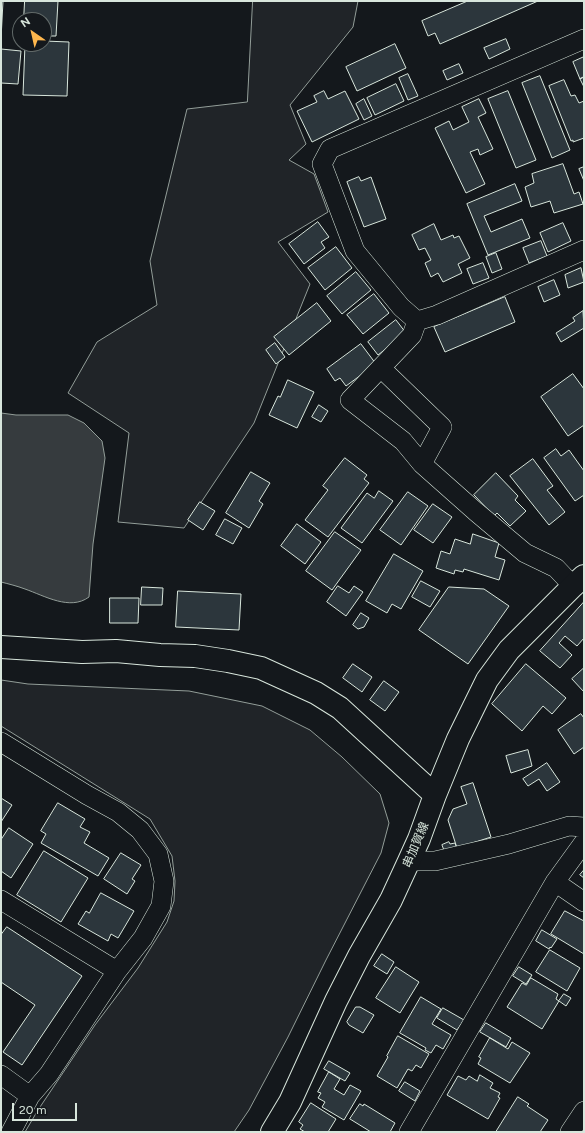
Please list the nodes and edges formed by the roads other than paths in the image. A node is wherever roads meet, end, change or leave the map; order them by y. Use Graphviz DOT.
graph roads {
  1 [pos="584,39"];
  2 [pos="584,250"];
  3 [pos="418,321"];
  4 [pos="380,368"];
  5 [pos="422,464"];
  6 [pos="578,581"];
  7 [pos="1,647"];
  8 [pos="1,742"];
  9 [pos="435,795"];
  10 [pos="584,827"];
  11 [pos="584,842"];
  12 [pos="409,861"];
  13 [pos="555,882"];
  14 [pos="1,900"];
  15 [pos="584,902"];
  16 [pos="117,971"];
  17 [pos="1,1075"];
  18 [pos="30,1096"];
  19 [pos="584,1111"];
  20 [pos="10,1132"];
  21 [pos="272,1132"];
  22 [pos="409,1132"];
  23 [pos="570,1132"];
  1 -- 3 [label="street"];
  2 -- 3 [label="street"];
  3 -- 4 [label="street"];
  4 -- 5 [label="street"];
  4 -- 5 [label="street"];
  5 -- 6 [label="street"];
  6 -- 9 [label="main road, 串加賀線"];
  7 -- 9 [label="main road"];
  8 -- 16 [label="street"];
  9 -- 12 [label="main road, 串加賀線"];
  10 -- 12 [label="street"];
  11 -- 13 [label="street"];
  12 -- 21 [label="main road, 串加賀線"];
  13 -- 15 [label="street"];
  13 -- 22 [label="street"];
  14 -- 16 [label="street"];
  16 -- 18 [label="street"];
  17 -- 18 [label="street"];
  18 -- 20 [label="street"];
  19 -- 23 [label="street"];
}
